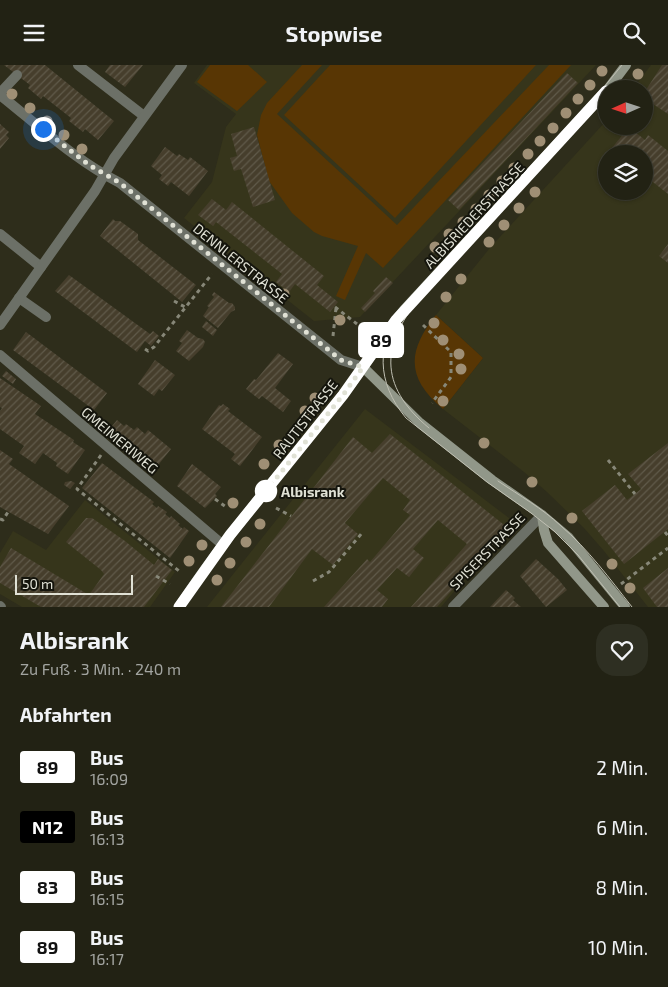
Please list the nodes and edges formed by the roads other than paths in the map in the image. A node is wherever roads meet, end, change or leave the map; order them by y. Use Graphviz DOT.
graph roads {
  1 [pos="78,65"];
  2 [pos="182,65"];
  3 [pos="626,65"];
  4 [pos="17,75"];
  5 [pos="615,80"];
  6 [pos="0,94"];
  7 [pos="598,100"];
  8 [pos="144,117"];
  9 [pos="105,175"];
  10 [pos="0,234"];
  11 [pos="41,267"];
  12 [pos="19,298"];
  13 [pos="46,317"];
  14 [pos="0,325"];
  15 [pos="0,355"];
  16 [pos="363,367"];
  17 [pos="542,515"];
  18 [pos="223,545"];
  19 [pos="179,607"];
  20 [pos="453,607"];
  21 [pos="604,607"];
  22 [pos="625,607"];
  1 -- 8 [label="street"];
  2 -- 8 [label="street"];
  3 -- 5 [label="main road, ALBISRIEDERSTRASSE"];
  4 -- 6 [label="street"];
  6 -- 9 [label="street, DENNLERSTRASSE"];
  7 -- 16 [label="main road, ALBISRIEDERSTRASSE"];
  8 -- 9 [label="street"];
  9 -- 11 [label="street"];
  9 -- 16 [label="street, DENNLERSTRASSE"];
  10 -- 11 [label="street"];
  11 -- 12 [label="street"];
  12 -- 13 [label="street"];
  12 -- 14 [label="street"];
  15 -- 18 [label="street, GMEIMERIWEG"];
  16 -- 17 [label="main road"];
  16 -- 18 [label="main road, RAUTISTRASSE"];
  17 -- 20 [label="street, SPISERSTRASSE"];
  17 -- 21 [label="main road"];
  17 -- 22 [label="main road"];
  18 -- 19 [label="main road, RAUTISTRASSE"];
}
